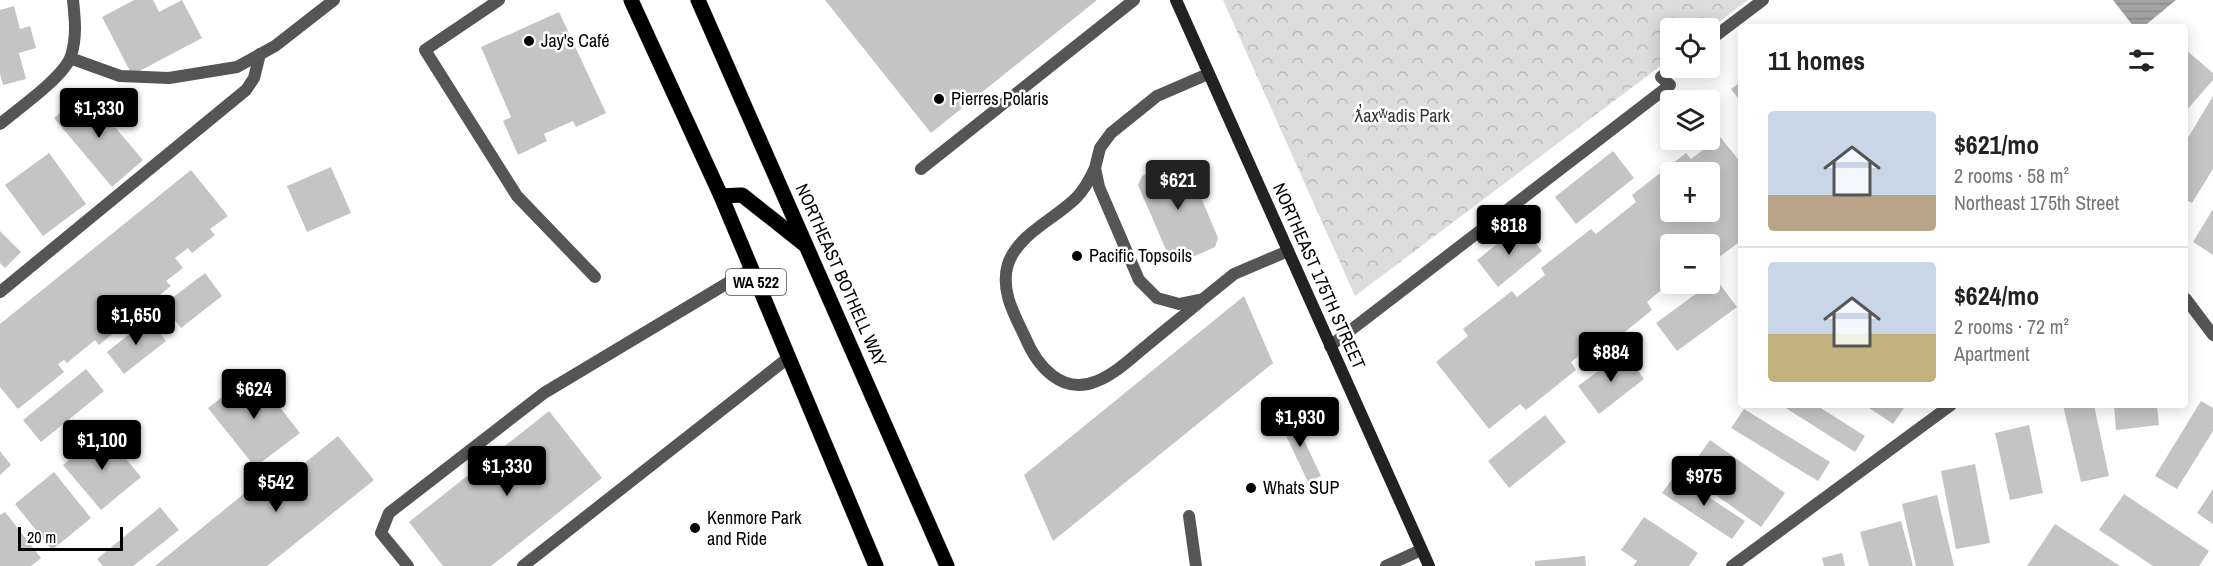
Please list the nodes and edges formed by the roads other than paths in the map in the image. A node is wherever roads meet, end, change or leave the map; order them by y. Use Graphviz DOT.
graph roads {
  1 [pos="73,0"];
  2 [pos="334,0"];
  3 [pos="499,0"];
  4 [pos="632,0"];
  5 [pos="698,0"];
  6 [pos="1134,0"];
  7 [pos="1176,0"];
  8 [pos="1763,0"];
  9 [pos="1720,32"];
  10 [pos="260,54"];
  11 [pos="70,58"];
  12 [pos="1208,74"];
  13 [pos="1662,78"];
  14 [pos="0,124"];
  15 [pos="1095,168"];
  16 [pos="921,169"];
  17 [pos="721,196"];
  18 [pos="807,246"];
  19 [pos="1288,251"];
  20 [pos="751,269"];
  21 [pos="595,277"];
  22 [pos="0,292"];
  23 [pos="1203,299"];
  24 [pos="2188,302"];
  25 [pos="2213,335"];
  26 [pos="1330,346"];
  27 [pos="788,358"];
  28 [pos="1947,408"];
  29 [pos="1189,516"];
  30 [pos="1421,550"];
  31 [pos="408,566"];
  32 [pos="523,566"];
  33 [pos="876,566"];
  34 [pos="947,566"];
  35 [pos="1196,566"];
  36 [pos="1386,566"];
  37 [pos="1429,566"];
  38 [pos="1732,566"];
  1 -- 11 [label="street"];
  2 -- 10 [label="street"];
  3 -- 21 [label="street"];
  4 -- 17 [label="main road, WA 522"];
  5 -- 18 [label="main road, NORTHEAST BOTHELL WAY"];
  6 -- 16 [label="street"];
  7 -- 12 [label="street, NORTHEAST 175TH STREET"];
  8 -- 9 [label="street"];
  10 -- 11 [label="street"];
  10 -- 22 [label="street"];
  11 -- 14 [label="street"];
  12 -- 15 [label="street"];
  12 -- 19 [label="street, NORTHEAST 175TH STREET"];
  13 -- 26 [label="street"];
  15 -- 23 [label="street"];
  15 -- 23 [label="street"];
  17 -- 18 [label="main road"];
  17 -- 20 [label="main road, WA 522"];
  18 -- 34 [label="main road, NORTHEAST BOTHELL WAY"];
  19 -- 23 [label="street"];
  19 -- 26 [label="street, NORTHEAST 175TH STREET"];
  20 -- 27 [label="main road, WA 522"];
  20 -- 31 [label="street"];
  24 -- 25 [label="street"];
  26 -- 30 [label="street, NORTHEAST 175TH STREET"];
  27 -- 32 [label="street"];
  27 -- 33 [label="main road, WA 522"];
  28 -- 38 [label="street"];
  29 -- 35 [label="street"];
  30 -- 36 [label="street"];
  30 -- 37 [label="street, NORTHEAST 175TH STREET"];
}
